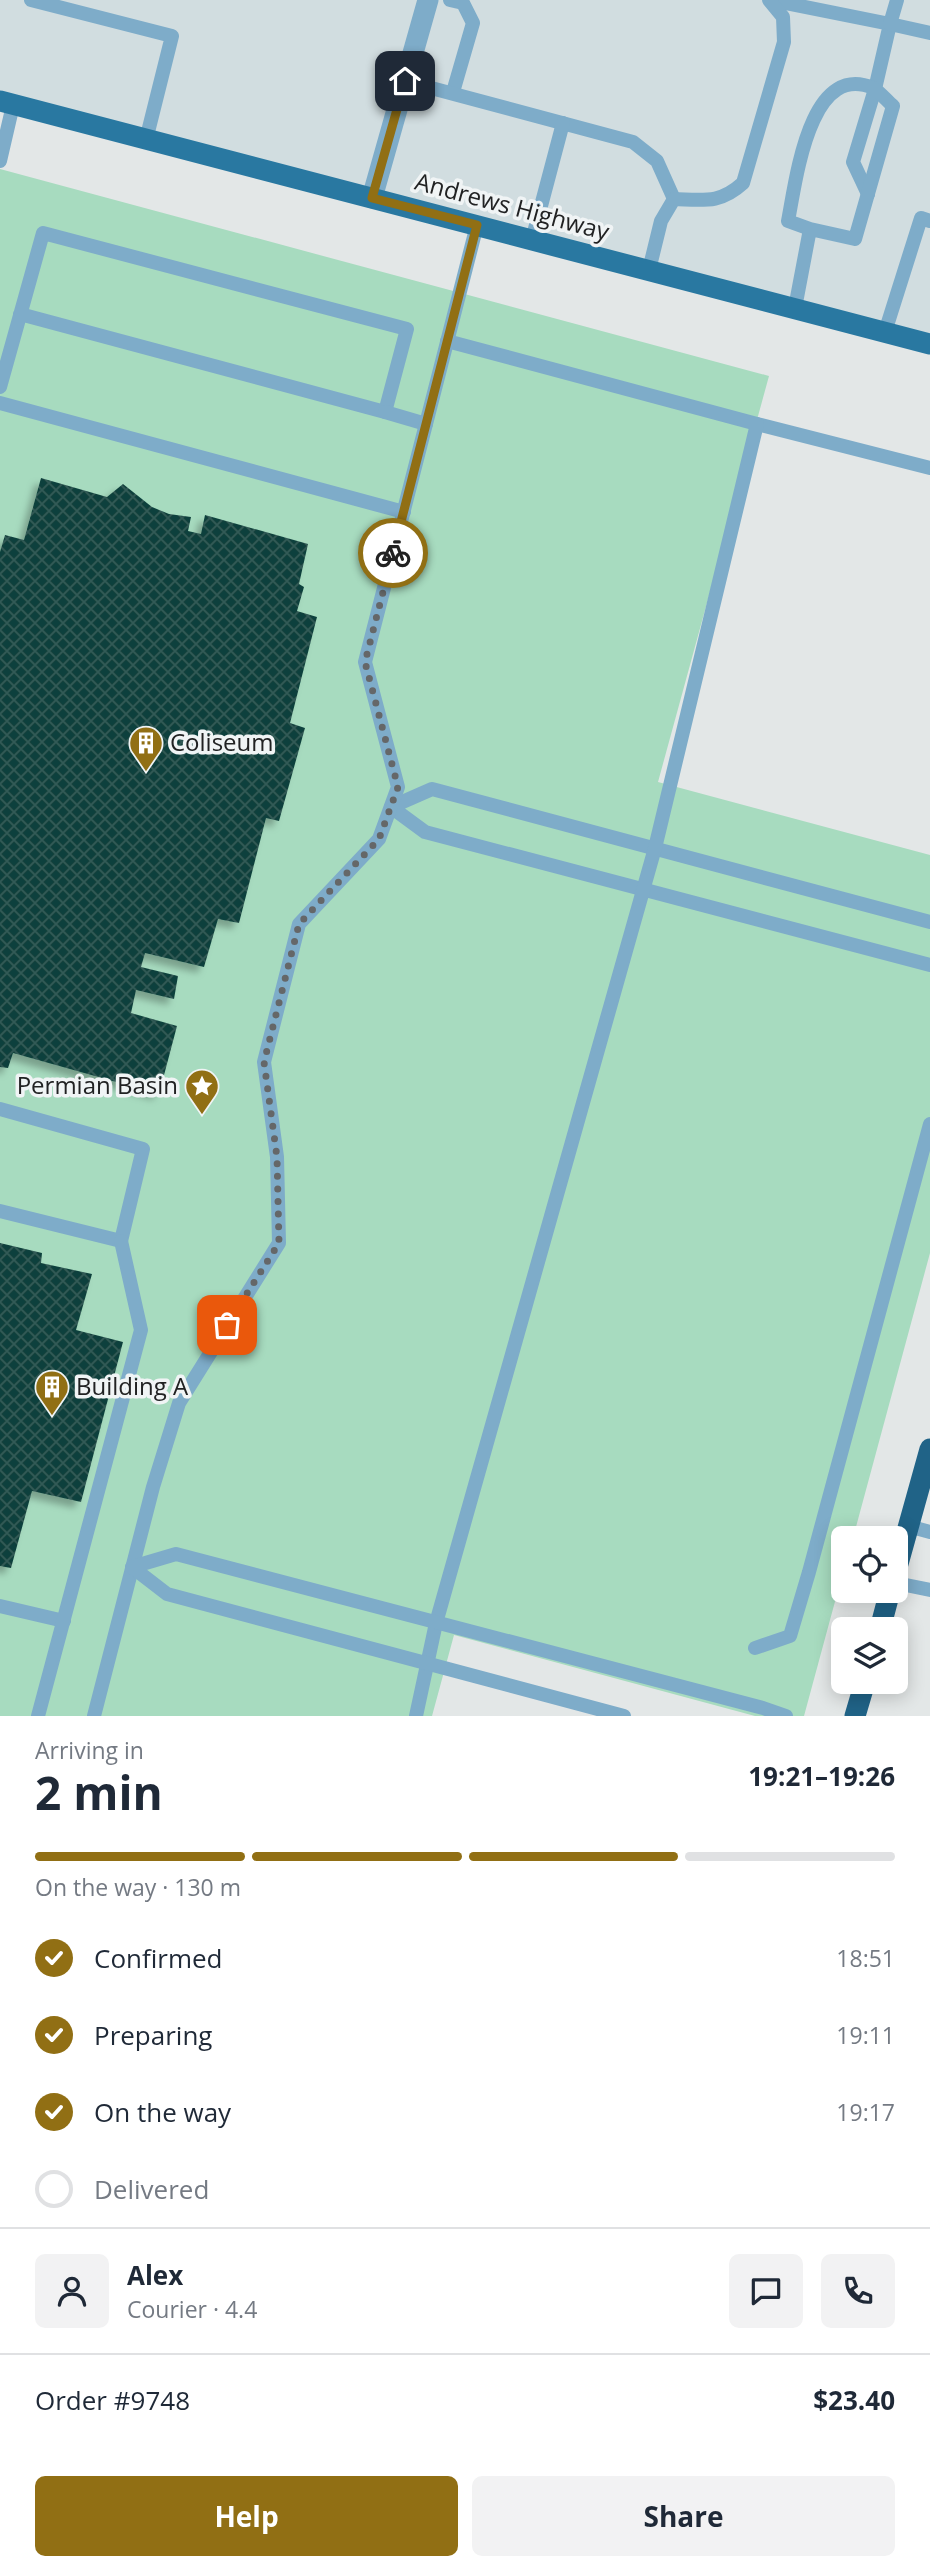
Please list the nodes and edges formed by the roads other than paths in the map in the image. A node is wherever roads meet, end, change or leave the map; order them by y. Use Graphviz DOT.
graph roads {
  1 [pos="31,0"];
  2 [pos="429,0"];
  3 [pos="450,0"];
  4 [pos="769,0"];
  5 [pos="897,0"];
  6 [pos="890,24"];
  7 [pos="930,33"];
  8 [pos="405,81"];
  9 [pos="875,89"];
  10 [pos="453,92"];
  11 [pos="6,103"];
  12 [pos="563,123"];
  13 [pos="146,140"];
  14 [pos="0,161"];
  15 [pos="868,194"];
  16 [pos="372,198"];
  17 [pos="674,199"];
  18 [pos="930,221"];
  19 [pos="477,225"];
  20 [pos="810,229"];
  21 [pos="532,240"];
  22 [pos="649,270"];
  23 [pos="795,308"];
  24 [pos="20,314"];
  25 [pos="886,332"];
  26 [pos="447,341"];
  27 [pos="930,344"];
  28 [pos="0,387"];
  29 [pos="0,403"];
  30 [pos="385,412"];
  31 [pos="426,424"];
  32 [pos="757,424"];
  33 [pos="930,468"];
  34 [pos="404,512"];
  35 [pos="391,807"];
  36 [pos="655,848"];
  37 [pos="642,889"];
  38 [pos="930,922"];
  39 [pos="930,965"];
  40 [pos="0,1109"];
  41 [pos="930,1124"];
  42 [pos="0,1211"];
  43 [pos="121,1241"];
  44 [pos="930,1449"];
  45 [pos="908,1526"];
  46 [pos="930,1532"];
  47 [pos="132,1567"];
  48 [pos="908,1585"];
  49 [pos="930,1590"];
  50 [pos="0,1606"];
  51 [pos="64,1621"];
  52 [pos="436,1623"];
  53 [pos="755,1647"];
  54 [pos="428,1664"];
  55 [pos="861,1694"];
  56 [pos="38,1716"];
  57 [pos="94,1716"];
  58 [pos="416,1716"];
  59 [pos="624,1716"];
  60 [pos="786,1716"];
  61 [pos="855,1716"];
  1 -- 13 [label="lane"];
  2 -- 8 [label="street"];
  3 -- 10 [label="lane"];
  4 -- 6 [label="lane"];
  4 -- 17 [label="lane"];
  5 -- 6 [label="lane"];
  6 -- 7 [label="lane"];
  6 -- 9 [label="lane"];
  8 -- 10 [label="lane"];
  8 -- 16 [label="street"];
  9 -- 15 [label="lane"];
  9 -- 15 [label="lane"];
  9 -- 20 [label="lane"];
  10 -- 12 [label="lane"];
  11 -- 13 [label="main road, Andrews Highway"];
  11 -- 14 [label="lane"];
  12 -- 17 [label="lane"];
  12 -- 21 [label="lane"];
  13 -- 16 [label="main road, Andrews Highway"];
  15 -- 20 [label="lane"];
  16 -- 19 [label="main road, Andrews Highway"];
  17 -- 22 [label="lane"];
  18 -- 25 [label="lane"];
  19 -- 21 [label="main road, Andrews Highway"];
  19 -- 26 [label="lane"];
  20 -- 23 [label="lane"];
  21 -- 22 [label="main road, Andrews Highway"];
  22 -- 23 [label="main road, Andrews Highway"];
  23 -- 25 [label="main road, Andrews Highway"];
  24 -- 28 [label="lane"];
  24 -- 30 [label="lane"];
  24 -- 30 [label="lane"];
  25 -- 27 [label="main road, Andrews Highway"];
  26 -- 31 [label="lane"];
  26 -- 32 [label="lane"];
  29 -- 34 [label="lane"];
  30 -- 31 [label="lane"];
  31 -- 34 [label="lane"];
  32 -- 33 [label="lane"];
  32 -- 36 [label="lane"];
  34 -- 35 [label="lane"];
  35 -- 36 [label="lane"];
  35 -- 37 [label="lane"];
  35 -- 47 [label="lane"];
  36 -- 37 [label="lane"];
  36 -- 38 [label="lane"];
  37 -- 39 [label="lane"];
  37 -- 52 [label="lane"];
  40 -- 43 [label="lane"];
  41 -- 53 [label="lane"];
  42 -- 43 [label="lane"];
  43 -- 51 [label="lane"];
  44 -- 45 [label="highway"];
  45 -- 46 [label="lane"];
  47 -- 52 [label="lane"];
  47 -- 54 [label="lane"];
  47 -- 57 [label="lane"];
  48 -- 49 [label="lane"];
  50 -- 51 [label="lane"];
  51 -- 56 [label="lane"];
  52 -- 54 [label="lane"];
  52 -- 60 [label="lane"];
  54 -- 58 [label="lane"];
  54 -- 59 [label="lane"];
  55 -- 61 [label="highway"];
}
